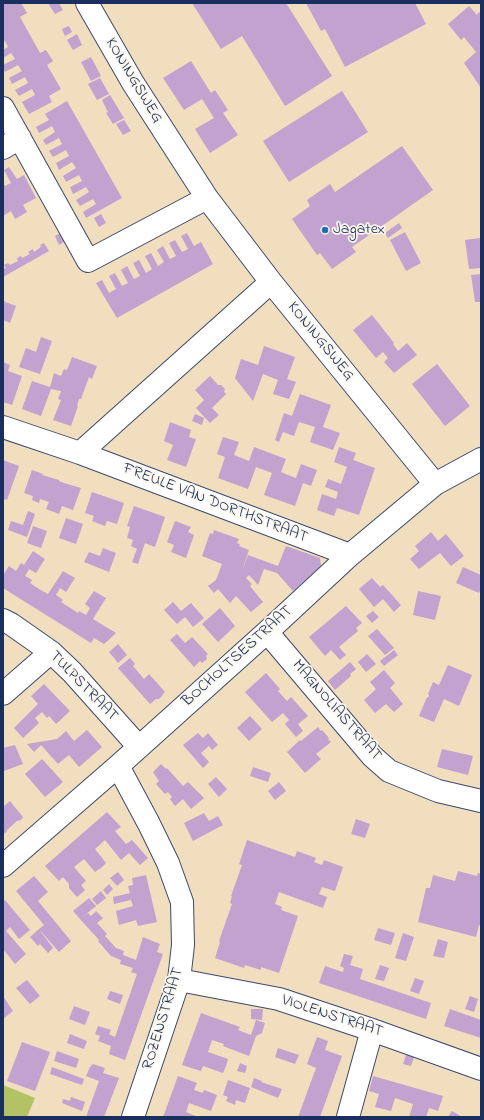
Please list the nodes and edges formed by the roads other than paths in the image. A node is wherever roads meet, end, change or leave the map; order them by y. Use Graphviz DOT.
graph roads {
  1 [pos="87,3"];
  2 [pos="5,115"];
  3 [pos="12,143"];
  4 [pos="207,198"];
  5 [pos="271,282"];
  6 [pos="3,427"];
  7 [pos="80,453"];
  8 [pos="481,459"];
  9 [pos="435,484"];
  10 [pos="350,555"];
  11 [pos="3,620"];
  12 [pos="267,632"];
  13 [pos="51,652"];
  14 [pos="3,694"];
  15 [pos="139,747"];
  16 [pos="118,766"];
  17 [pos="481,801"];
  18 [pos="3,866"];
  19 [pos="179,980"];
  20 [pos="372,1030"];
  21 [pos="481,1069"];
  22 [pos="350,1116"];
  23 [pos="133,1117"];
  1 -- 4 [label="street, KONINGSWEG"];
  2 -- 3 [label="street"];
  3 -- 4 [label="street"];
  4 -- 5 [label="street, KONINGSWEG"];
  5 -- 7 [label="street"];
  5 -- 9 [label="street, KONINGSWEG"];
  6 -- 7 [label="street, FREULE VAN DORTHSTRAAT"];
  7 -- 10 [label="street, FREULE VAN DORTHSTRAAT"];
  8 -- 9 [label="street, BOCHOLTSESTRAAT"];
  9 -- 10 [label="street, BOCHOLTSESTRAAT"];
  10 -- 12 [label="street, BOCHOLTSESTRAAT"];
  11 -- 13 [label="street, TULPSTRAAT"];
  12 -- 15 [label="street, BOCHOLTSESTRAAT"];
  12 -- 17 [label="street, MAGNOLIASTRAAT"];
  13 -- 14 [label="street"];
  13 -- 15 [label="street, TULPSTRAAT"];
  15 -- 16 [label="street, BOCHOLTSESTRAAT"];
  16 -- 18 [label="street, BOCHOLTSESTRAAT"];
  16 -- 19 [label="street, ROZENSTRAAT"];
  19 -- 20 [label="street, VIOLENSTRAAT"];
  19 -- 23 [label="street, ROZENSTRAAT"];
  20 -- 21 [label="street, VIOLENSTRAAT"];
  20 -- 22 [label="street"];
}
